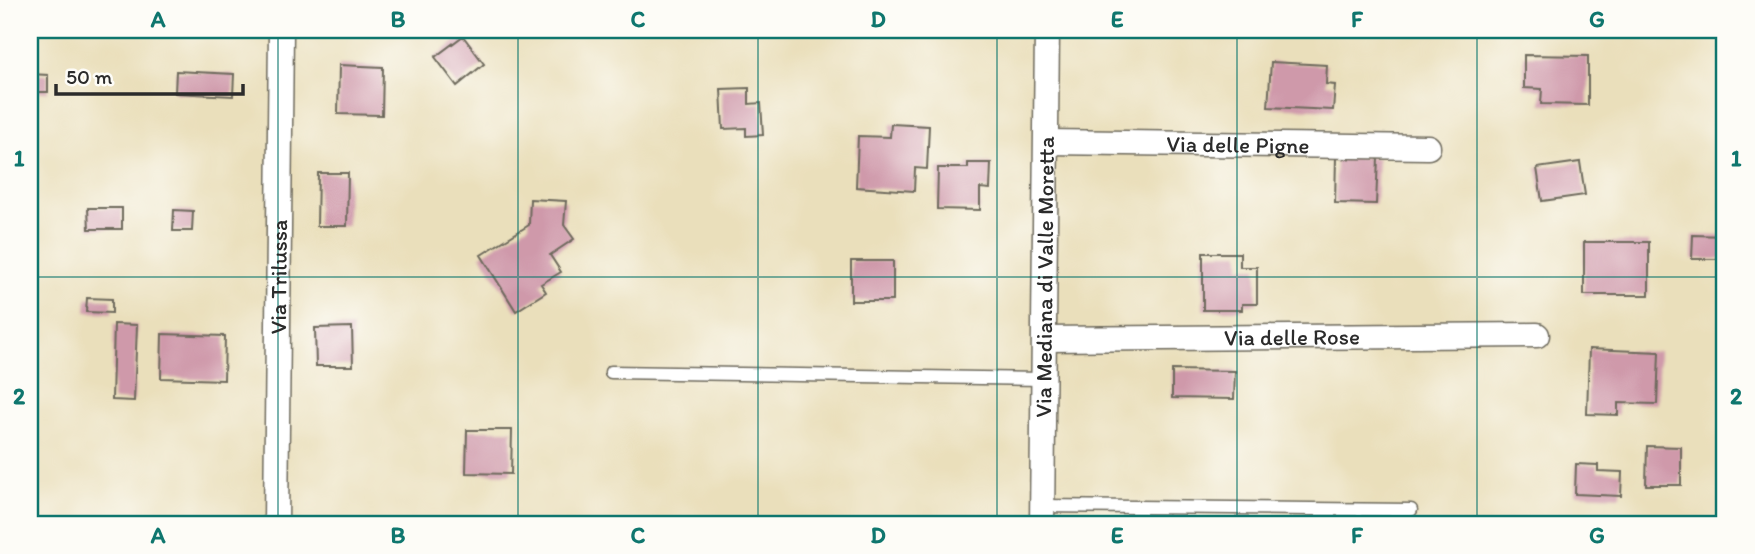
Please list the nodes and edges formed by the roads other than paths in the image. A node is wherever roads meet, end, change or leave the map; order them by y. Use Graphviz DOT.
graph roads {
  1 [pos="281,30"];
  2 [pos="1047,30"];
  3 [pos="1046,142"];
  4 [pos="1429,147"];
  5 [pos="1537,335"];
  6 [pos="1045,339"];
  7 [pos="611,372"];
  8 [pos="1044,379"];
  9 [pos="1411,510"];
  10 [pos="1042,515"];
  11 [pos="276,524"];
  1 -- 11 [label="street, Via Trilussa"];
  2 -- 3 [label="street, Via Mediana di Valle Moretta"];
  3 -- 4 [label="street, Via delle Pigne"];
  3 -- 6 [label="street, Via Mediana di Valle Moretta"];
  5 -- 6 [label="street, Via delle Rose"];
  6 -- 8 [label="street, Via Mediana di Valle Moretta"];
  7 -- 8 [label="lane"];
  8 -- 10 [label="street, Via Mediana di Valle Moretta"];
  9 -- 10 [label="lane"];
}
